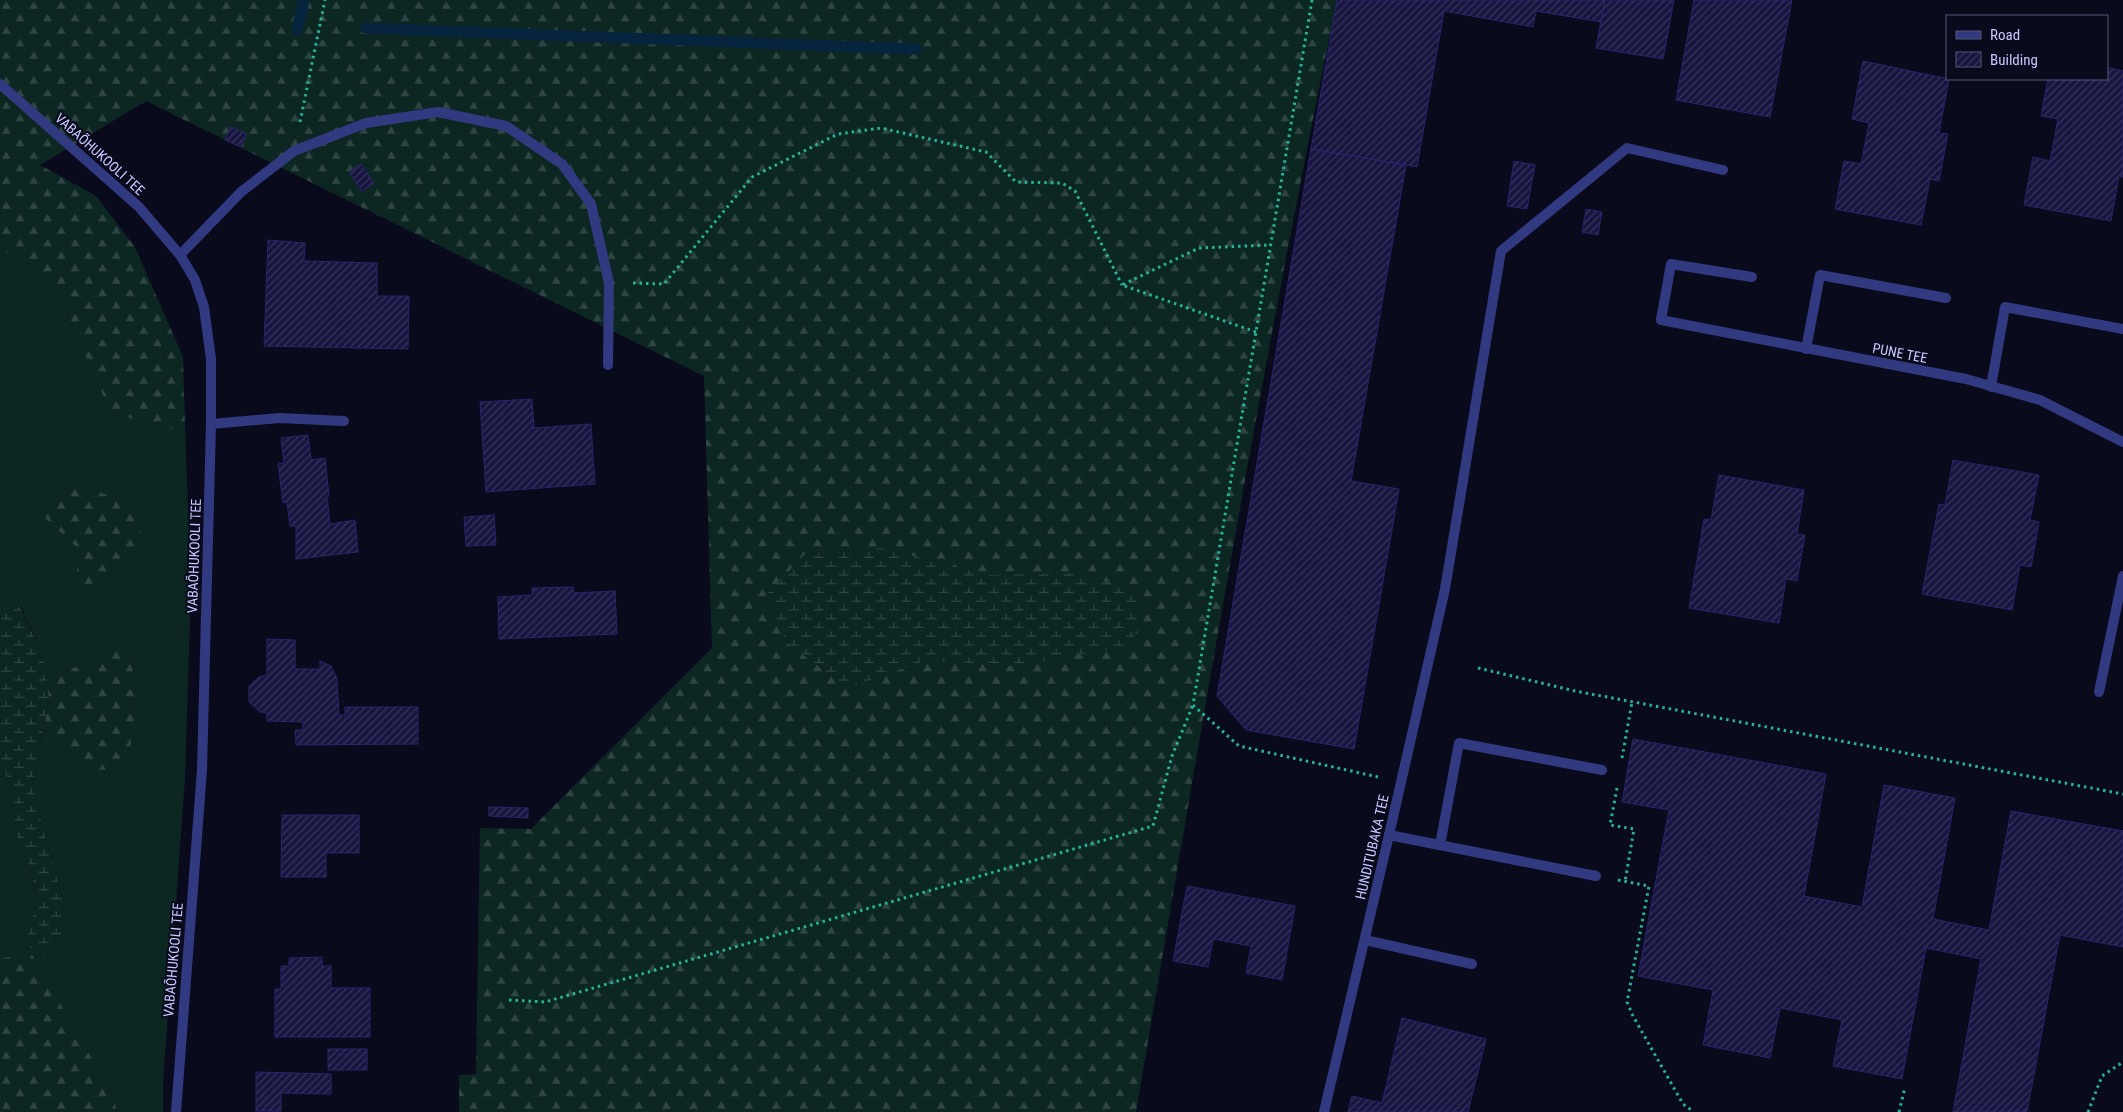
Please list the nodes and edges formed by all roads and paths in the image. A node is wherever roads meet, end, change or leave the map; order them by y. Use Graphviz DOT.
graph roads {
  1 [pos="325,0"];
  2 [pos="1312,0"];
  3 [pos="0,84"];
  4 [pos="294,151"];
  5 [pos="1724,170"];
  6 [pos="1271,246"];
  7 [pos="180,255"];
  8 [pos="1752,277"];
  9 [pos="610,283"];
  10 [pos="1122,285"];
  11 [pos="1946,298"];
  12 [pos="2123,329"];
  13 [pos="1256,332"];
  14 [pos="1806,349"];
  15 [pos="608,365"];
  16 [pos="1991,387"];
  17 [pos="344,421"];
  18 [pos="211,424"];
  19 [pos="2123,442"];
  20 [pos="2123,576"];
  21 [pos="1478,668"];
  22 [pos="2099,692"];
  23 [pos="1632,702"];
  24 [pos="1193,705"];
  25 [pos="1621,765"];
  26 [pos="1602,770"];
  27 [pos="1401,782"];
  28 [pos="1618,782"];
  29 [pos="2123,794"];
  30 [pos="1389,835"];
  31 [pos="1440,845"];
  32 [pos="1596,876"];
  33 [pos="1625,882"];
  34 [pos="1364,940"];
  35 [pos="1472,964"];
  36 [pos="509,1000"];
  37 [pos="2123,1062"];
  38 [pos="1904,1087"];
  39 [pos="176,1112"];
  40 [pos="1324,1112"];
  41 [pos="1694,1112"];
  42 [pos="1899,1112"];
  43 [pos="2088,1112"];
  1 -- 4 [label="path"];
  2 -- 6 [label="path"];
  3 -- 7 [label="street, VABAÕHUKOOLI TEE"];
  4 -- 7 [label="street"];
  4 -- 9 [label="street"];
  5 -- 27 [label="street, HUNDITUBAKA TEE"];
  6 -- 10 [label="path"];
  6 -- 13 [label="path"];
  7 -- 18 [label="street, VABAÕHUKOOLI TEE"];
  8 -- 14 [label="street, PUNE TEE"];
  9 -- 10 [label="path"];
  9 -- 15 [label="street"];
  10 -- 13 [label="path"];
  11 -- 14 [label="street"];
  12 -- 16 [label="street"];
  13 -- 24 [label="path"];
  14 -- 16 [label="street, PUNE TEE"];
  16 -- 19 [label="street, PUNE TEE"];
  17 -- 18 [label="street"];
  18 -- 39 [label="street, VABAÕHUKOOLI TEE"];
  20 -- 22 [label="street"];
  21 -- 23 [label="path"];
  23 -- 25 [label="path"];
  23 -- 29 [label="path"];
  24 -- 27 [label="path"];
  24 -- 36 [label="path"];
  26 -- 31 [label="street"];
  27 -- 30 [label="street, HUNDITUBAKA TEE"];
  28 -- 33 [label="path"];
  30 -- 31 [label="street"];
  30 -- 34 [label="street, HUNDITUBAKA TEE"];
  31 -- 32 [label="street"];
  32 -- 33 [label="path"];
  33 -- 41 [label="path"];
  34 -- 35 [label="street"];
  34 -- 40 [label="street, HUNDITUBAKA TEE"];
  37 -- 43 [label="path"];
  38 -- 42 [label="path"];
}
